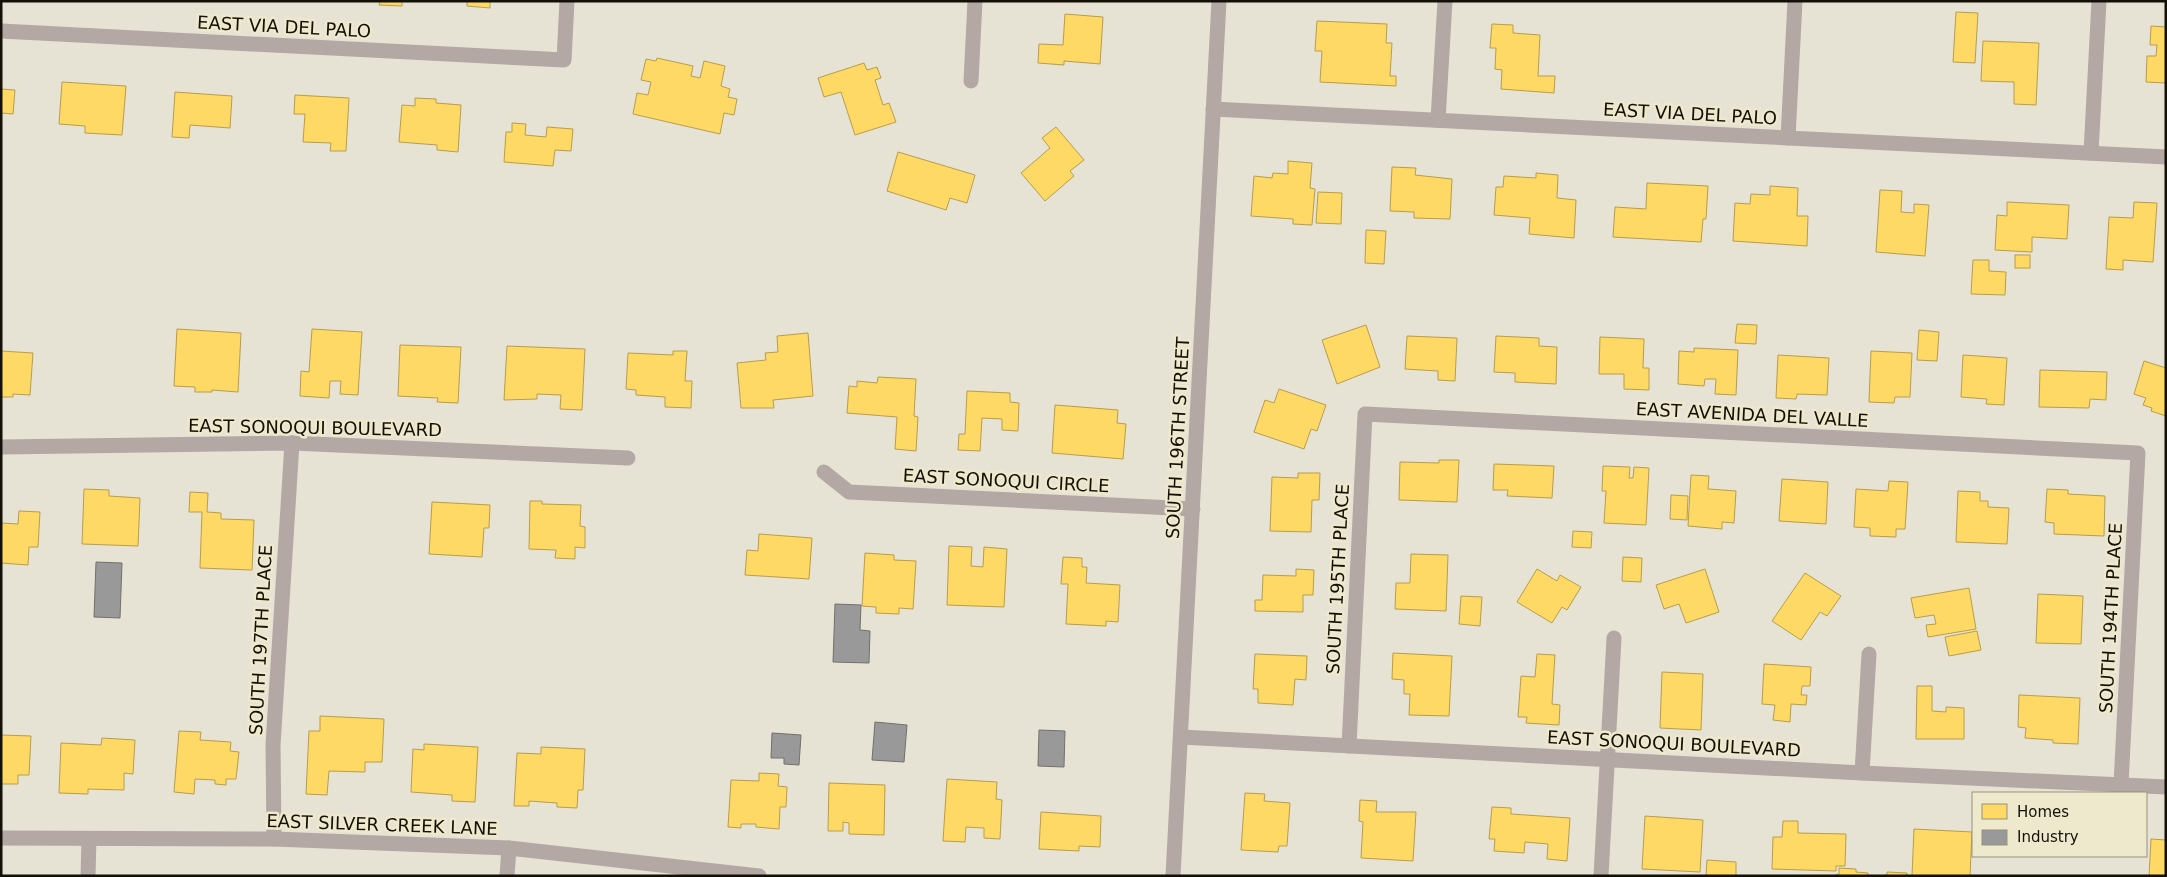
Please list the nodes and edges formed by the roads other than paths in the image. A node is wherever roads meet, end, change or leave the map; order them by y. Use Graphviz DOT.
graph roads {
  1 [pos="567,1"];
  2 [pos="976,1"];
  3 [pos="1219,1"];
  4 [pos="1445,1"];
  5 [pos="1795,1"];
  6 [pos="2099,1"];
  7 [pos="1,31"];
  8 [pos="971,82"];
  9 [pos="1213,109"];
  10 [pos="1438,120"];
  11 [pos="1788,138"];
  12 [pos="2091,153"];
  13 [pos="2166,157"];
  14 [pos="1365,414"];
  15 [pos="292,443"];
  16 [pos="1,447"];
  17 [pos="2138,453"];
  18 [pos="628,458"];
  19 [pos="824,472"];
  20 [pos="1193,509"];
  21 [pos="1614,638"];
  22 [pos="1869,654"];
  23 [pos="1181,737"];
  24 [pos="1349,746"];
  25 [pos="1608,759"];
  26 [pos="1862,773"];
  27 [pos="2121,784"];
  28 [pos="2166,787"];
  29 [pos="1,838"];
  30 [pos="88,839"];
  31 [pos="274,839"];
  32 [pos="509,848"];
  33 [pos="88,876"];
  34 [pos="507,876"];
  35 [pos="759,876"];
  36 [pos="1173,876"];
  37 [pos="1601,876"];
  1 -- 7 [label="street, EAST VIA DEL PALO"];
  2 -- 8 [label="street"];
  3 -- 9 [label="street, SOUTH 196TH STREET"];
  4 -- 10 [label="street"];
  5 -- 11 [label="street"];
  6 -- 12 [label="street"];
  9 -- 10 [label="street, EAST VIA DEL PALO"];
  9 -- 20 [label="street, SOUTH 196TH STREET"];
  10 -- 11 [label="street, EAST VIA DEL PALO"];
  11 -- 12 [label="street, EAST VIA DEL PALO"];
  12 -- 13 [label="street, EAST VIA DEL PALO"];
  14 -- 17 [label="street, EAST AVENIDA DEL VALLE"];
  14 -- 24 [label="street, SOUTH 195TH PLACE"];
  15 -- 16 [label="street, EAST SONOQUI BOULEVARD"];
  15 -- 18 [label="street, EAST SONOQUI BOULEVARD"];
  15 -- 31 [label="street, SOUTH 197TH PLACE"];
  17 -- 27 [label="street, SOUTH 194TH PLACE"];
  19 -- 20 [label="street, EAST SONOQUI CIRCLE"];
  20 -- 23 [label="street, SOUTH 196TH STREET"];
  21 -- 25 [label="street"];
  22 -- 26 [label="street"];
  23 -- 24 [label="street, EAST SONOQUI BOULEVARD"];
  23 -- 36 [label="street, SOUTH 196TH STREET"];
  24 -- 25 [label="street, EAST SONOQUI BOULEVARD"];
  25 -- 26 [label="street, EAST SONOQUI BOULEVARD"];
  25 -- 37 [label="street"];
  26 -- 27 [label="street, EAST SONOQUI BOULEVARD"];
  27 -- 28 [label="street, EAST SONOQUI BOULEVARD"];
  29 -- 30 [label="street, EAST SILVER CREEK LANE"];
  30 -- 31 [label="street, EAST SILVER CREEK LANE"];
  30 -- 33 [label="street"];
  31 -- 32 [label="street, EAST SILVER CREEK LANE"];
  32 -- 34 [label="street"];
  32 -- 35 [label="street, EAST SILVER CREEK LANE"];
}
